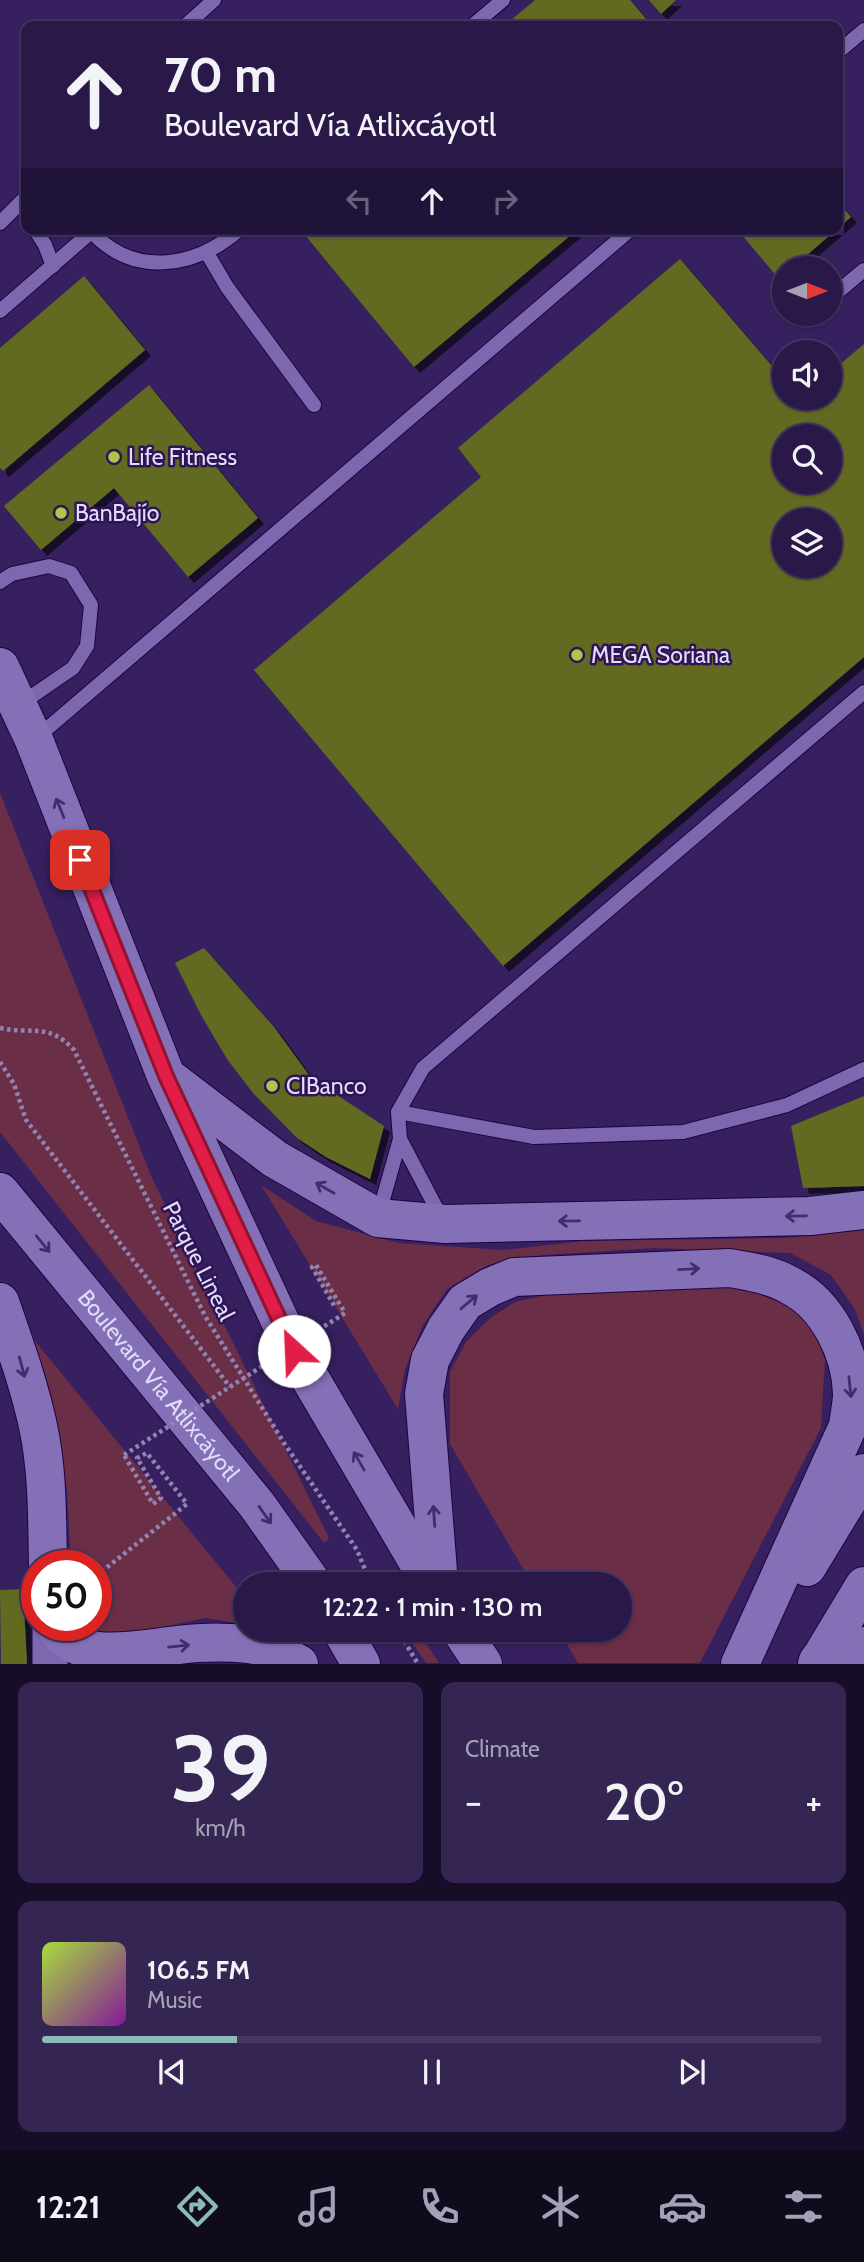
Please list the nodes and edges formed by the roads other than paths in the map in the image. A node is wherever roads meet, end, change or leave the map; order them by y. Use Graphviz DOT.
graph roads {
  1 [pos="214,0"];
  2 [pos="502,0"];
  3 [pos="191,21"];
  4 [pos="478,21"];
  5 [pos="864,30"];
  6 [pos="843,48"];
  7 [pos="21,203"];
  8 [pos="15,210"];
  9 [pos="21,216"];
  10 [pos="0,223"];
  11 [pos="39,235"];
  12 [pos="86,235"];
  13 [pos="95,235"];
  14 [pos="232,235"];
  15 [pos="624,235"];
  16 [pos="207,253"];
  17 [pos="53,266"];
  18 [pos="864,270"];
  19 [pos="842,288"];
  20 [pos="0,311"];
  21 [pos="314,405"];
  22 [pos="0,582"];
  23 [pos="0,667"];
  24 [pos="864,692"];
  25 [pos="18,706"];
  26 [pos="34,740"];
  27 [pos="864,1069"];
  28 [pos="166,1076"];
  29 [pos="398,1112"];
  30 [pos="400,1139"];
  31 [pos="0,1192"];
  32 [pos="864,1210"];
  33 [pos="378,1218"];
  34 [pos="445,1224"];
  35 [pos="0,1302"];
  36 [pos="864,1473"];
  37 [pos="48,1550"];
  38 [pos="304,1572"];
  39 [pos="424,1572"];
  40 [pos="438,1572"];
  41 [pos="864,1586"];
  42 [pos="51,1641"];
  43 [pos="63,1641"];
  44 [pos="348,1642"];
  45 [pos="468,1642"];
  46 [pos="864,1646"];
  47 [pos="818,1662"];
  48 [pos="50,1664"];
  49 [pos="299,1664"];
  50 [pos="361,1664"];
  51 [pos="482,1664"];
  52 [pos="740,1664"];
  53 [pos="748,1664"];
  1 -- 3 [label="lane"];
  2 -- 4 [label="lane"];
  5 -- 6 [label="lane"];
  7 -- 8 [label="lane"];
  8 -- 9 [label="lane"];
  8 -- 10 [label="lane"];
  11 -- 17 [label="lane"];
  12 -- 17 [label="lane"];
  13 -- 16 [label="lane"];
  14 -- 16 [label="lane"];
  15 -- 26 [label="lane"];
  16 -- 21 [label="lane"];
  17 -- 20 [label="lane"];
  18 -- 19 [label="lane"];
  22 -- 25 [label="lane"];
  23 -- 25 [label="main road"];
  24 -- 29 [label="lane"];
  25 -- 26 [label="main road"];
  28 -- 26 [label="main road, one-way"];
  27 -- 29 [label="lane"];
  33 -- 28 [label="main road, one-way"];
  39 -- 28 [label="main road, one-way"];
  29 -- 30 [label="lane"];
  30 -- 33 [label="lane"];
  30 -- 34 [label="lane"];
  31 -- 38 [label="main road, Boulevard Vía Atlixcáyotl, one-way"];
  32 -- 34 [label="main road, one-way"];
  33 -- 34 [label="main road"];
  35 -- 37 [label="main road, one-way"];
  36 -- 53 [label="main road"];
  40 -- 52 [label="main road, one-way"];
  41 -- 47 [label="main road"];
  42 -- 48 [label="street"];
  43 -- 49 [label="main road, one-way"];
  44 -- 50 [label="main road"];
  45 -- 51 [label="main road"];
  46 -- 47 [label="main road"];
}
